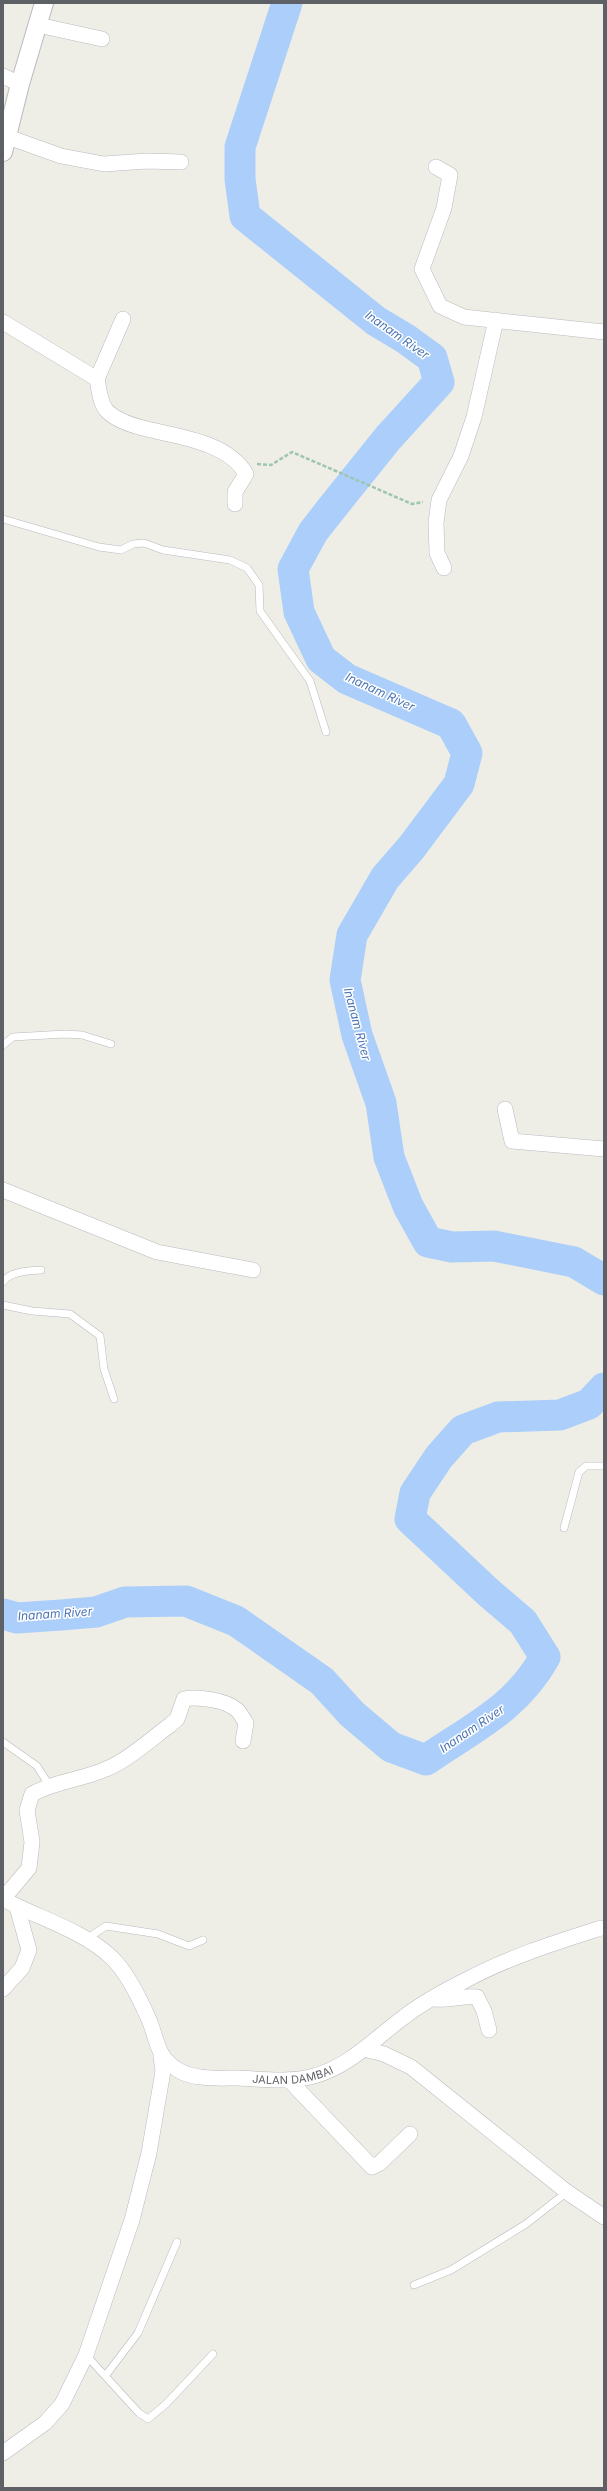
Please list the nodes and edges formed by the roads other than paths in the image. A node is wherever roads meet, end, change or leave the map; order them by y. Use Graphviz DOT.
graph roads {
  1 [pos="44,3"];
  2 [pos="38,25"];
  3 [pos="102,39"];
  4 [pos="3,76"];
  5 [pos="20,84"];
  6 [pos="6,133"];
  7 [pos="181,162"];
  8 [pos="436,167"];
  9 [pos="122,319"];
  10 [pos="496,320"];
  11 [pos="3,322"];
  12 [pos="604,332"];
  13 [pos="97,379"];
  14 [pos="235,504"];
  15 [pos="3,519"];
  16 [pos="444,568"];
  17 [pos="326,732"];
  18 [pos="111,1044"];
  19 [pos="3,1045"];
  20 [pos="505,1109"];
  21 [pos="604,1149"];
  22 [pos="3,1190"];
  23 [pos="41,1270"];
  24 [pos="253,1270"];
  25 [pos="3,1282"];
  26 [pos="3,1305"];
  27 [pos="114,1399"];
  28 [pos="604,1466"];
  29 [pos="564,1528"];
  30 [pos="243,1741"];
  31 [pos="3,1742"];
  32 [pos="49,1784"];
  33 [pos="3,1899"];
  34 [pos="18,1907"];
  35 [pos="600,1928"];
  36 [pos="85,1940"];
  37 [pos="204,1940"];
  38 [pos="3,1989"];
  39 [pos="430,1999"];
  40 [pos="489,2030"];
  41 [pos="364,2049"];
  42 [pos="161,2057"];
  43 [pos="289,2080"];
  44 [pos="410,2134"];
  45 [pos="567,2192"];
  46 [pos="604,2217"];
  47 [pos="177,2242"];
  48 [pos="414,2285"];
  49 [pos="212,2354"];
  50 [pos="86,2355"];
  51 [pos="106,2375"];
  52 [pos="3,2453"];
  1 -- 2 [label="street"];
  2 -- 3 [label="street"];
  2 -- 5 [label="street"];
  4 -- 5 [label="street"];
  5 -- 6 [label="street"];
  6 -- 7 [label="street"];
  8 -- 10 [label="street"];
  9 -- 13 [label="street"];
  10 -- 12 [label="street"];
  10 -- 16 [label="street"];
  11 -- 13 [label="street"];
  13 -- 14 [label="street"];
  15 -- 17 [label="lane"];
  18 -- 19 [label="lane"];
  20 -- 21 [label="street"];
  22 -- 24 [label="street"];
  23 -- 25 [label="lane"];
  26 -- 27 [label="lane"];
  28 -- 29 [label="lane"];
  30 -- 32 [label="street"];
  31 -- 32 [label="lane"];
  32 -- 33 [label="street"];
  33 -- 34 [label="street"];
  34 -- 36 [label="street"];
  34 -- 38 [label="street"];
  35 -- 39 [label="street, JALAN DAMBAI"];
  36 -- 37 [label="lane"];
  36 -- 42 [label="street"];
  39 -- 40 [label="street"];
  39 -- 41 [label="street, JALAN DAMBAI"];
  41 -- 43 [label="street, JALAN DAMBAI"];
  41 -- 45 [label="street"];
  42 -- 43 [label="street, JALAN DAMBAI"];
  42 -- 50 [label="street"];
  43 -- 44 [label="street"];
  45 -- 46 [label="street"];
  45 -- 48 [label="lane"];
  47 -- 51 [label="lane"];
  49 -- 51 [label="lane"];
  50 -- 51 [label="lane"];
  50 -- 52 [label="street"];
}
